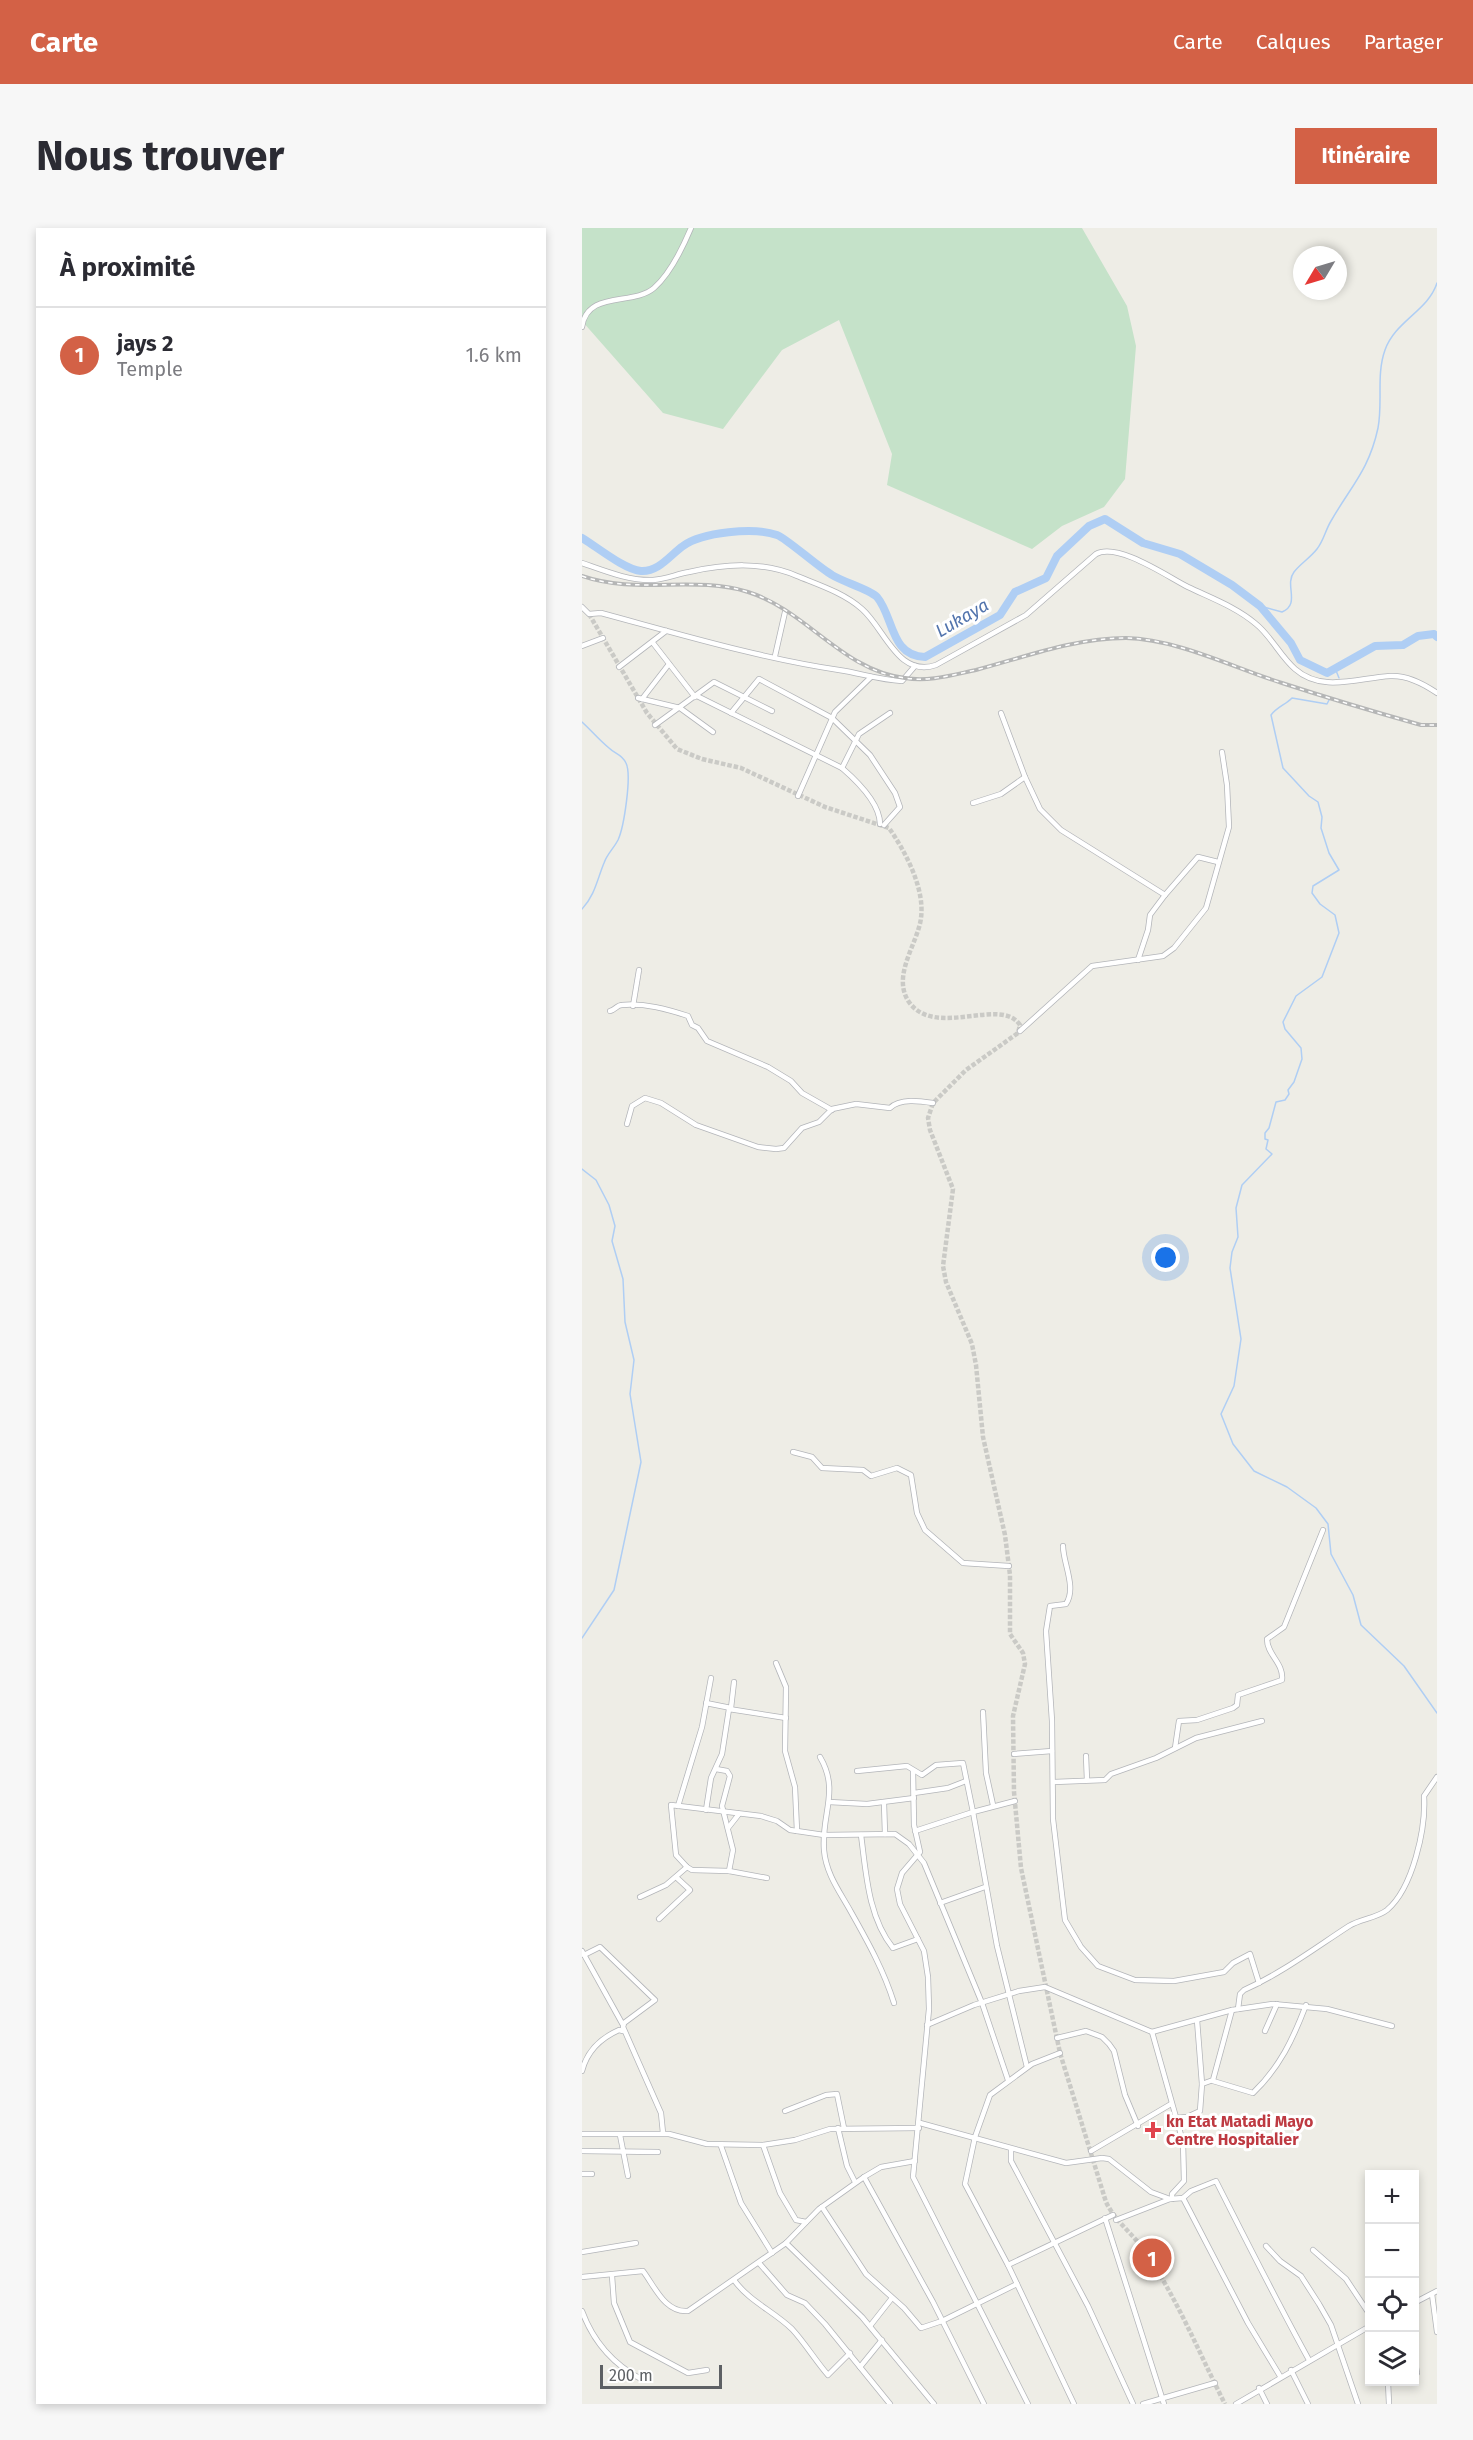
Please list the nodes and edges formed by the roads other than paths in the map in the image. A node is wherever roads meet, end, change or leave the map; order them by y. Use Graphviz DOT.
graph roads {
  1 [pos="691,228"];
  2 [pos="582,327"];
  3 [pos="582,563"];
  4 [pos="582,608"];
  5 [pos="785,612"];
  6 [pos="666,630"];
  7 [pos="603,638"];
  8 [pos="653,643"];
  9 [pos="582,646"];
  10 [pos="775,656"];
  11 [pos="669,664"];
  12 [pos="915,666"];
  13 [pos="619,668"];
  14 [pos="871,677"];
  15 [pos="1437,693"];
  16 [pos="696,697"];
  17 [pos="744,697"];
  18 [pos="680,708"];
  19 [pos="772,711"];
  20 [pos="731,712"];
  21 [pos="890,713"];
  22 [pos="1001,713"];
  23 [pos="832,718"];
  24 [pos="655,725"];
  25 [pos="713,732"];
  26 [pos="855,740"];
  27 [pos="1222,752"];
  28 [pos="817,755"];
  29 [pos="842,768"];
  30 [pos="1026,777"];
  31 [pos="798,796"];
  32 [pos="973,804"];
  33 [pos="1218,862"];
  34 [pos="1165,896"];
  35 [pos="1138,960"];
  36 [pos="639,970"];
  37 [pos="633,1006"];
  38 [pos="610,1011"];
  39 [pos="1020,1031"];
  40 [pos="933,1103"];
  41 [pos="832,1110"];
  42 [pos="627,1124"];
  43 [pos="793,1452"];
  44 [pos="1323,1530"];
  45 [pos="1063,1546"];
  46 [pos="1009,1566"];
  47 [pos="776,1663"];
  48 [pos="711,1678"];
  49 [pos="734,1682"];
  50 [pos="706,1703"];
  51 [pos="731,1708"];
  52 [pos="983,1712"];
  53 [pos="786,1718"];
  54 [pos="1262,1721"];
  55 [pos="1175,1748"];
  56 [pos="1052,1751"];
  57 [pos="1014,1754"];
  58 [pos="820,1756"];
  59 [pos="1086,1756"];
  60 [pos="716,1769"];
  61 [pos="913,1771"];
  62 [pos="857,1772"];
  63 [pos="1437,1777"];
  64 [pos="1087,1780"];
  65 [pos="966,1781"];
  66 [pos="1054,1782"];
  67 [pos="914,1795"];
  68 [pos="1015,1800"];
  69 [pos="829,1802"];
  70 [pos="884,1803"];
  71 [pos="993,1805"];
  72 [pos="678,1806"];
  73 [pos="706,1810"];
  74 [pos="723,1812"];
  75 [pos="973,1812"];
  76 [pos="739,1814"];
  77 [pos="728,1831"];
  78 [pos="796,1831"];
  79 [pos="915,1831"];
  80 [pos="861,1834"];
  81 [pos="885,1834"];
  82 [pos="824,1835"];
  83 [pos="919,1856"];
  84 [pos="687,1867"];
  85 [pos="729,1871"];
  86 [pos="676,1877"];
  87 [pos="767,1878"];
  88 [pos="985,1887"];
  89 [pos="640,1897"];
  90 [pos="940,1903"];
  91 [pos="659,1919"];
  92 [pos="918,1939"];
  93 [pos="583,1953"];
  94 [pos="1259,1983"];
  95 [pos="1008,1995"];
  96 [pos="894,2003"];
  97 [pos="982,2003"];
  98 [pos="1277,2004"];
  99 [pos="1305,2005"];
  100 [pos="1235,2010"];
  101 [pos="1197,2020"];
  102 [pos="623,2025"];
  103 [pos="927,2025"];
  104 [pos="1392,2026"];
  105 [pos="623,2031"];
  106 [pos="1265,2031"];
  107 [pos="1152,2032"];
  108 [pos="1057,2038"];
  109 [pos="1060,2053"];
  110 [pos="584,2057"];
  111 [pos="1027,2067"];
  112 [pos="582,2071"];
  113 [pos="1008,2080"];
  114 [pos="1213,2081"];
  115 [pos="1202,2084"];
  116 [pos="1171,2104"];
  117 [pos="785,2111"];
  118 [pos="1175,2118"];
  119 [pos="919,2125"];
  120 [pos="1138,2126"];
  121 [pos="841,2128"];
  122 [pos="663,2133"];
  123 [pos="582,2134"];
  124 [pos="620,2135"];
  125 [pos="975,2137"];
  126 [pos="763,2145"];
  127 [pos="721,2146"];
  128 [pos="1011,2149"];
  129 [pos="582,2151"];
  130 [pos="623,2151"];
  131 [pos="1090,2151"];
  132 [pos="658,2152"];
  133 [pos="915,2161"];
  134 [pos="582,2174"];
  135 [pos="592,2174"];
  136 [pos="628,2176"];
  137 [pos="864,2177"];
  138 [pos="855,2182"];
  139 [pos="1183,2198"];
  140 [pos="1171,2199"];
  141 [pos="822,2207"];
  142 [pos="1105,2218"];
  143 [pos="806,2222"];
  144 [pos="1054,2242"];
  145 [pos="636,2243"];
  146 [pos="786,2243"];
  147 [pos="1266,2246"];
  148 [pos="1313,2250"];
  149 [pos="582,2252"];
  150 [pos="772,2253"];
  151 [pos="759,2263"];
  152 [pos="1008,2265"];
  153 [pos="612,2276"];
  154 [pos="582,2277"];
  155 [pos="734,2280"];
  156 [pos="1017,2284"];
  157 [pos="1435,2293"];
  158 [pos="892,2298"];
  159 [pos="1419,2301"];
  160 [pos="978,2302"];
  161 [pos="1365,2308"];
  162 [pos="582,2311"];
  163 [pos="942,2321"];
  164 [pos="870,2326"];
  165 [pos="1365,2329"];
  166 [pos="1437,2332"];
  167 [pos="882,2340"];
  168 [pos="1338,2345"];
  169 [pos="850,2353"];
  170 [pos="1309,2360"];
  171 [pos="860,2367"];
  172 [pos="707,2370"];
  173 [pos="1291,2370"];
  174 [pos="1280,2376"];
  175 [pos="641,2379"];
  176 [pos="1215,2383"];
  177 [pos="1388,2386"];
  178 [pos="1259,2388"];
  179 [pos="1164,2401"];
  180 [pos="890,2404"];
  181 [pos="934,2404"];
  182 [pos="984,2404"];
  183 [pos="1028,2404"];
  184 [pos="1074,2404"];
  185 [pos="1133,2404"];
  186 [pos="1143,2404"];
  187 [pos="1236,2404"];
  188 [pos="1267,2404"];
  189 [pos="1308,2404"];
  190 [pos="1358,2404"];
  191 [pos="1389,2404"];
  1 -- 2 [label="street"];
  3 -- 12 [label="street"];
  4 -- 6 [label="street"];
  5 -- 10 [label="street"];
  6 -- 8 [label="street"];
  6 -- 10 [label="street"];
  7 -- 9 [label="street"];
  8 -- 11 [label="street"];
  8 -- 13 [label="street"];
  10 -- 14 [label="street"];
  11 -- 16 [label="street"];
  11 -- 18 [label="street"];
  12 -- 14 [label="street"];
  12 -- 15 [label="street"];
  14 -- 23 [label="street"];
  16 -- 17 [label="street"];
  16 -- 18 [label="street"];
  16 -- 20 [label="street"];
  17 -- 19 [label="street"];
  17 -- 20 [label="street"];
  17 -- 23 [label="street"];
  18 -- 24 [label="street"];
  18 -- 25 [label="street"];
  20 -- 28 [label="street"];
  21 -- 26 [label="street"];
  22 -- 30 [label="street"];
  23 -- 26 [label="street"];
  23 -- 28 [label="street"];
  26 -- 29 [label="street"];
  26 -- 29 [label="street"];
  27 -- 33 [label="street"];
  28 -- 29 [label="street"];
  28 -- 31 [label="street"];
  30 -- 32 [label="street"];
  30 -- 34 [label="street"];
  33 -- 34 [label="street"];
  33 -- 35 [label="street"];
  34 -- 35 [label="street"];
  35 -- 39 [label="street"];
  36 -- 37 [label="street"];
  37 -- 38 [label="street"];
  37 -- 41 [label="street"];
  40 -- 41 [label="street"];
  41 -- 42 [label="street"];
  43 -- 46 [label="street"];
  44 -- 55 [label="street"];
  45 -- 56 [label="street"];
  47 -- 53 [label="street"];
  48 -- 50 [label="street"];
  49 -- 51 [label="street"];
  50 -- 51 [label="street"];
  50 -- 72 [label="street"];
  51 -- 53 [label="street"];
  51 -- 60 [label="street"];
  52 -- 71 [label="street"];
  53 -- 78 [label="street"];
  54 -- 55 [label="street"];
  55 -- 64 [label="street"];
  56 -- 57 [label="street"];
  56 -- 66 [label="street"];
  58 -- 69 [label="street"];
  59 -- 64 [label="street"];
  60 -- 73 [label="street"];
  60 -- 74 [label="street"];
  61 -- 62 [label="street"];
  61 -- 65 [label="street"];
  61 -- 67 [label="street"];
  63 -- 94 [label="street"];
  64 -- 66 [label="street"];
  65 -- 67 [label="street"];
  65 -- 75 [label="street"];
  66 -- 94 [label="street"];
  67 -- 70 [label="street"];
  67 -- 79 [label="street"];
  68 -- 71 [label="street"];
  69 -- 70 [label="street"];
  69 -- 82 [label="street"];
  70 -- 81 [label="street"];
  71 -- 75 [label="street"];
  72 -- 73 [label="street"];
  72 -- 84 [label="street"];
  73 -- 74 [label="street"];
  74 -- 76 [label="street"];
  74 -- 77 [label="street"];
  75 -- 79 [label="street"];
  75 -- 88 [label="street"];
  76 -- 77 [label="street"];
  76 -- 78 [label="street"];
  77 -- 85 [label="street"];
  78 -- 82 [label="street"];
  79 -- 83 [label="street"];
  80 -- 81 [label="street"];
  80 -- 82 [label="street"];
  80 -- 92 [label="street"];
  81 -- 83 [label="street"];
  82 -- 96 [label="street"];
  83 -- 90 [label="street"];
  83 -- 92 [label="street"];
  84 -- 85 [label="street"];
  84 -- 86 [label="street"];
  85 -- 87 [label="street"];
  86 -- 89 [label="street"];
  86 -- 91 [label="street"];
  88 -- 90 [label="street"];
  88 -- 95 [label="street"];
  90 -- 97 [label="street"];
  92 -- 103 [label="street"];
  93 -- 102 [label="street"];
  93 -- 102 [label="street"];
  94 -- 100 [label="street"];
  95 -- 97 [label="street"];
  95 -- 107 [label="street"];
  95 -- 111 [label="street"];
  97 -- 103 [label="street"];
  97 -- 113 [label="street"];
  98 -- 99 [label="street"];
  98 -- 100 [label="street"];
  98 -- 106 [label="street"];
  99 -- 104 [label="street"];
  99 -- 114 [label="street"];
  100 -- 101 [label="street"];
  100 -- 114 [label="street"];
  101 -- 107 [label="street"];
  101 -- 115 [label="street"];
  102 -- 105 [label="street"];
  103 -- 119 [label="street"];
  105 -- 110 [label="street"];
  105 -- 122 [label="street"];
  107 -- 116 [label="street"];
  108 -- 120 [label="street"];
  109 -- 111 [label="street"];
  110 -- 112 [label="street"];
  111 -- 113 [label="street"];
  113 -- 125 [label="street"];
  114 -- 115 [label="street"];
  115 -- 118 [label="street"];
  116 -- 118 [label="street"];
  116 -- 120 [label="street"];
  117 -- 121 [label="street"];
  118 -- 140 [label="street"];
  119 -- 121 [label="street"];
  119 -- 125 [label="street"];
  119 -- 133 [label="street"];
  120 -- 131 [label="street"];
  121 -- 126 [label="street"];
  121 -- 138 [label="street"];
  122 -- 124 [label="street"];
  122 -- 127 [label="street"];
  123 -- 124 [label="street"];
  124 -- 130 [label="street"];
  125 -- 128 [label="street"];
  125 -- 152 [label="street"];
  126 -- 127 [label="street"];
  126 -- 143 [label="street"];
  127 -- 150 [label="street"];
  128 -- 140 [label="street"];
  128 -- 144 [label="street"];
  129 -- 130 [label="street"];
  130 -- 132 [label="street"];
  130 -- 136 [label="street"];
  133 -- 137 [label="street"];
  133 -- 160 [label="street"];
  134 -- 135 [label="street"];
  137 -- 138 [label="street"];
  137 -- 163 [label="street"];
  138 -- 141 [label="street"];
  139 -- 140 [label="street"];
  139 -- 170 [label="street"];
  139 -- 174 [label="street"];
  140 -- 142 [label="street"];
  141 -- 143 [label="street"];
  141 -- 158 [label="street"];
  142 -- 144 [label="street"];
  142 -- 179 [label="street"];
  143 -- 146 [label="street"];
  144 -- 152 [label="street"];
  144 -- 185 [label="street"];
  145 -- 149 [label="street"];
  146 -- 150 [label="street"];
  146 -- 164 [label="street"];
  147 -- 168 [label="street"];
  148 -- 161 [label="street"];
  150 -- 151 [label="street"];
  151 -- 155 [label="street"];
  151 -- 169 [label="street"];
  152 -- 156 [label="street"];
  153 -- 154 [label="street"];
  153 -- 155 [label="street"];
  153 -- 172 [label="street"];
  155 -- 169 [label="street"];
  156 -- 160 [label="street"];
  156 -- 184 [label="street"];
  157 -- 159 [label="street"];
  157 -- 166 [label="street"];
  158 -- 163 [label="street"];
  158 -- 164 [label="street"];
  160 -- 163 [label="street"];
  160 -- 183 [label="street"];
  162 -- 175 [label="street"];
  163 -- 182 [label="street"];
  164 -- 167 [label="street"];
  165 -- 168 [label="street"];
  167 -- 171 [label="street"];
  167 -- 181 [label="street"];
  168 -- 170 [label="street"];
  168 -- 190 [label="street"];
  169 -- 171 [label="street"];
  170 -- 173 [label="street"];
  171 -- 180 [label="street"];
  173 -- 174 [label="street"];
  173 -- 189 [label="street"];
  174 -- 178 [label="street"];
  176 -- 179 [label="street"];
  177 -- 191 [label="street"];
  178 -- 187 [label="street"];
  178 -- 188 [label="street"];
  179 -- 186 [label="street"];
}
